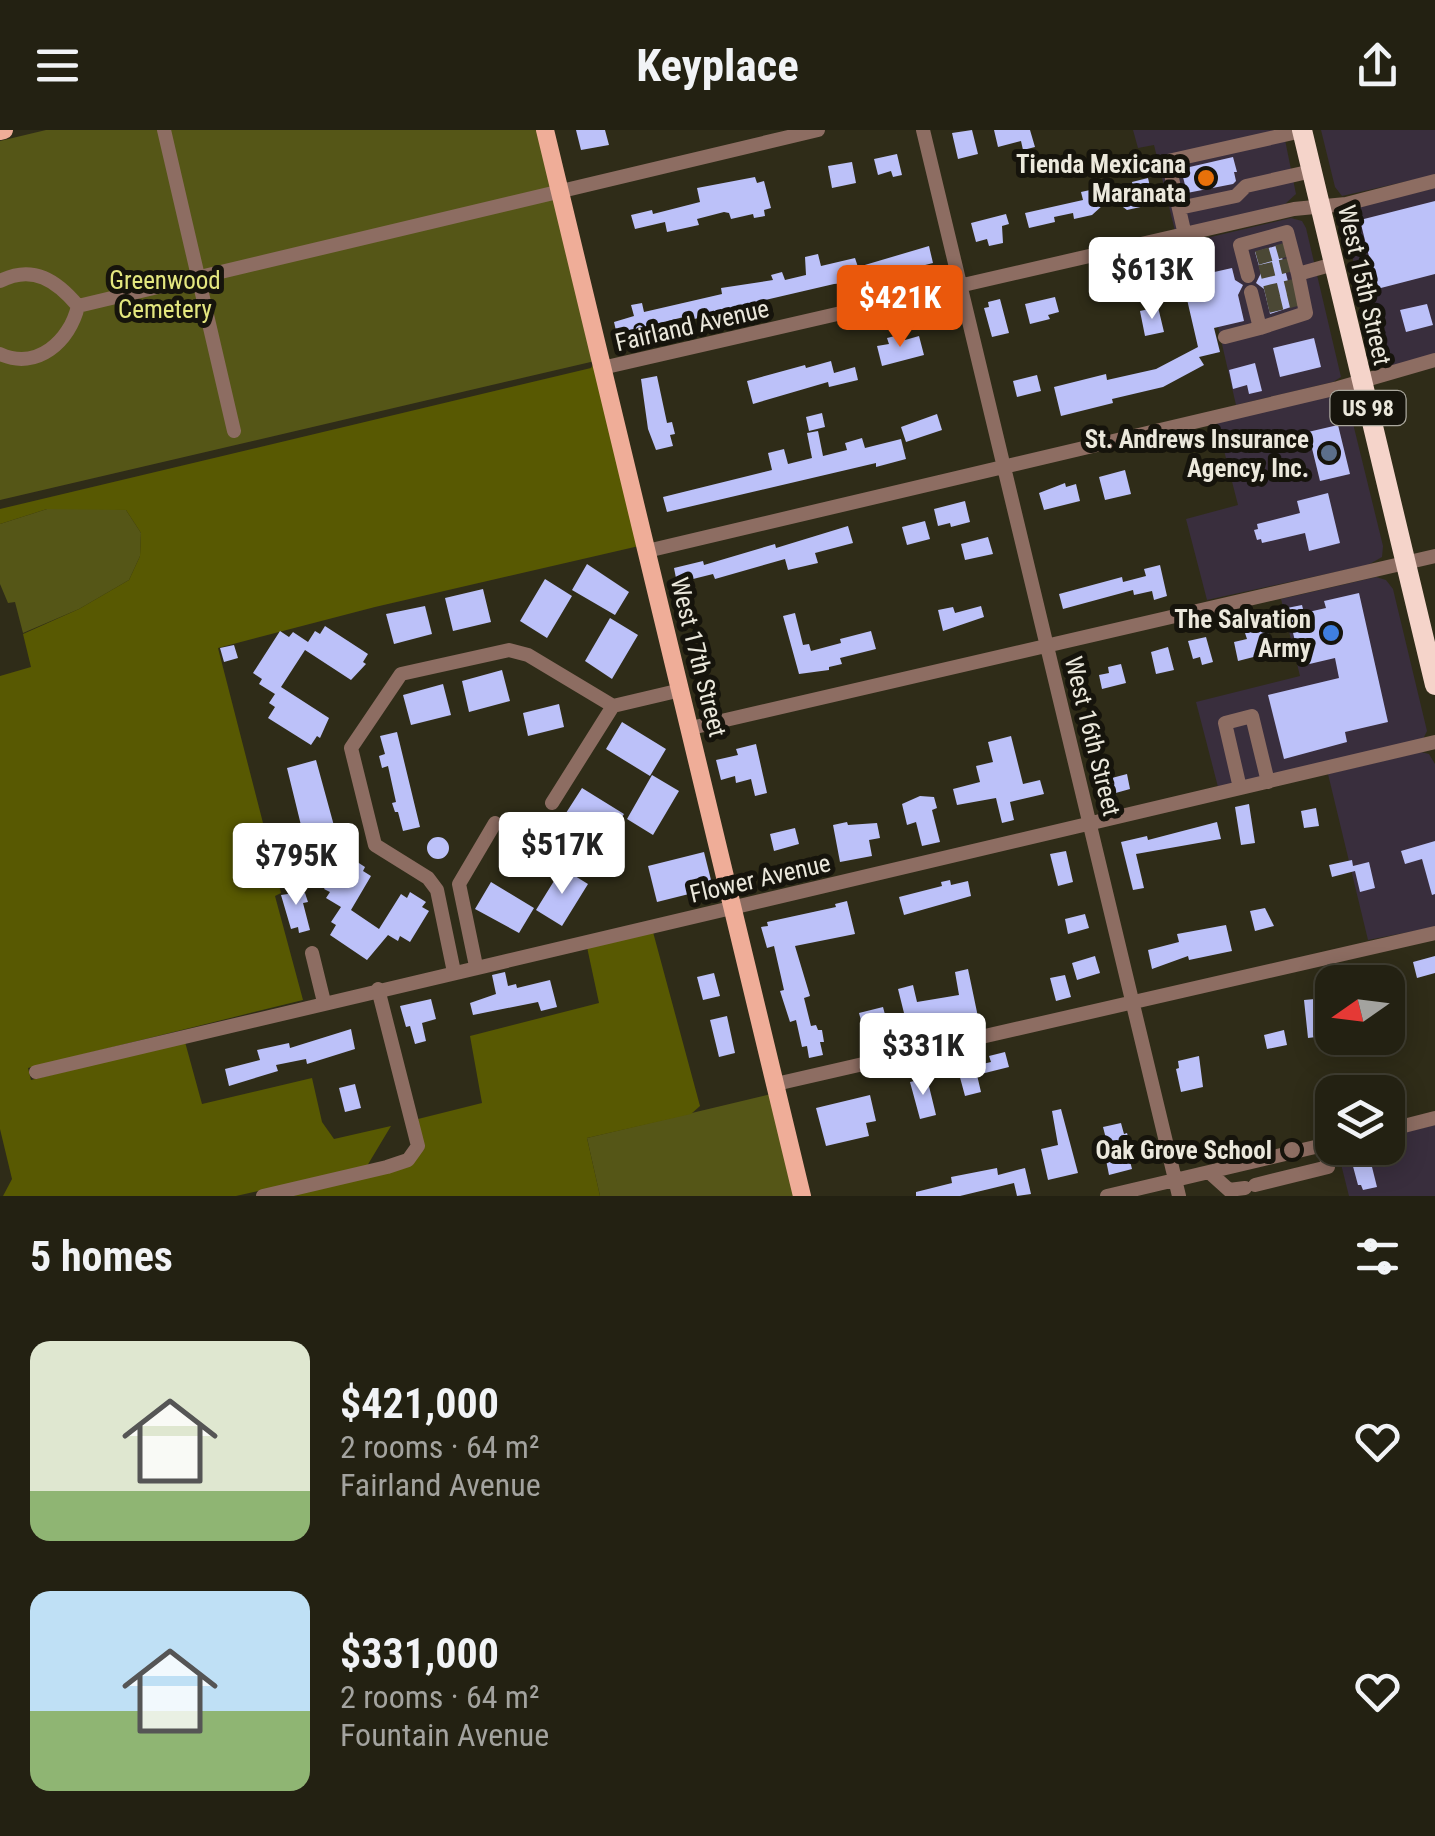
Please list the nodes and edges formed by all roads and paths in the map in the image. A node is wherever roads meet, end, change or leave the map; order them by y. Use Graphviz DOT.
graph roads {
  1 [pos="164,130"];
  2 [pos="545,130"];
  3 [pos="818,130"];
  4 [pos="923,130"];
  5 [pos="1302,131"];
  6 [pos="1312,171"];
  7 [pos="1435,182"];
  8 [pos="560,191"];
  9 [pos="1320,206"];
  10 [pos="1179,208"];
  11 [pos="1272,214"];
  12 [pos="1234,222"];
  13 [pos="1277,234"];
  14 [pos="1185,235"];
  15 [pos="1240,244"];
  16 [pos="1334,264"];
  17 [pos="1295,274"];
  18 [pos="198,278"];
  19 [pos="0,280"];
  20 [pos="960,287"];
  21 [pos="78,306"];
  22 [pos="1260,328"];
  23 [pos="1225,337"];
  24 [pos="0,354"];
  25 [pos="1435,360"];
  26 [pos="602,368"];
  27 [pos="1362,381"];
  28 [pos="234,431"];
  29 [pos="1004,466"];
  30 [pos="647,551"];
  31 [pos="1435,556"];
  32 [pos="1406,563"];
  33 [pos="1049,648"];
  34 [pos="1434,674"];
  35 [pos="681,690"];
  36 [pos="613,706"];
  37 [pos="690,728"];
  38 [pos="1435,742"];
  39 [pos="1262,756"];
  40 [pos="1234,763"];
  41 [pos="1268,782"];
  42 [pos="1240,788"];
  43 [pos="552,803"];
  44 [pos="495,823"];
  45 [pos="1091,823"];
  46 [pos="734,908"];
  47 [pos="1435,933"];
  48 [pos="312,953"];
  49 [pos="476,966"];
  50 [pos="454,972"];
  51 [pos="378,989"];
  52 [pos="324,1002"];
  53 [pos="1133,1002"];
  54 [pos="36,1072"];
  55 [pos="776,1084"];
  56 [pos="1435,1118"];
  57 [pos="1405,1126"];
  58 [pos="1315,1147"];
  59 [pos="1328,1165"];
  60 [pos="1209,1172"];
  61 [pos="1175,1180"];
  62 [pos="263,1196"];
  63 [pos="802,1196"];
  64 [pos="1108,1196"];
  65 [pos="1179,1196"];
  1 -- 18 [label="street"];
  2 -- 8 [label="main road, West 17th Street"];
  3 -- 8 [label="street"];
  4 -- 20 [label="street, West 16th Street"];
  5 -- 6 [label="highway, West 15th Street / US 98"];
  5 -- 10 [label="street"];
  6 -- 9 [label="highway, West 15th Street / US 98"];
  6 -- 10 [label="street"];
  7 -- 9 [label="street, Fairland Avenue"];
  8 -- 18 [label="street"];
  8 -- 26 [label="main road, West 17th Street"];
  9 -- 11 [label="street, Fairland Avenue"];
  9 -- 16 [label="highway, West 15th Street / US 98"];
  10 -- 14 [label="street"];
  11 -- 12 [label="street, Fairland Avenue"];
  11 -- 13 [label="street"];
  12 -- 14 [label="street, Fairland Avenue"];
  12 -- 15 [label="street"];
  13 -- 15 [label="street"];
  13 -- 17 [label="street"];
  14 -- 20 [label="street, Fairland Avenue"];
  15 -- 22 [label="street"];
  16 -- 17 [label="street"];
  16 -- 27 [label="highway, West 15th Street / US 98"];
  17 -- 22 [label="street"];
  18 -- 21 [label="street"];
  18 -- 28 [label="street"];
  19 -- 21 [label="street"];
  20 -- 26 [label="street, Fairland Avenue"];
  20 -- 29 [label="street, West 16th Street"];
  21 -- 24 [label="street"];
  22 -- 23 [label="street"];
  25 -- 27 [label="street"];
  26 -- 30 [label="main road, West 17th Street"];
  27 -- 29 [label="street"];
  27 -- 32 [label="highway, West 15th Street / US 98"];
  29 -- 30 [label="street"];
  29 -- 33 [label="street, West 16th Street"];
  30 -- 35 [label="main road, West 17th Street"];
  31 -- 32 [label="street"];
  32 -- 33 [label="street"];
  32 -- 34 [label="highway, West 15th Street / US 98"];
  33 -- 37 [label="street"];
  33 -- 45 [label="street, West 16th Street"];
  35 -- 36 [label="street"];
  35 -- 37 [label="main road, West 17th Street"];
  36 -- 43 [label="street"];
  36 -- 50 [label="street"];
  37 -- 46 [label="main road, West 17th Street"];
  38 -- 41 [label="street, Flower Avenue"];
  39 -- 40 [label="street"];
  39 -- 40 [label="street"];
  39 -- 41 [label="street"];
  40 -- 42 [label="street"];
  41 -- 42 [label="street, Flower Avenue"];
  42 -- 45 [label="street, Flower Avenue"];
  44 -- 49 [label="street"];
  45 -- 46 [label="street, Flower Avenue"];
  45 -- 53 [label="street, West 16th Street"];
  46 -- 49 [label="street, Flower Avenue"];
  46 -- 55 [label="main road, West 17th Street"];
  47 -- 53 [label="street"];
  48 -- 52 [label="street"];
  49 -- 50 [label="street, Flower Avenue"];
  50 -- 51 [label="street, Flower Avenue"];
  51 -- 52 [label="street, Flower Avenue"];
  51 -- 62 [label="street"];
  52 -- 54 [label="street, Flower Avenue"];
  53 -- 55 [label="street"];
  53 -- 61 [label="street, West 16th Street"];
  55 -- 63 [label="main road, West 17th Street"];
  56 -- 57 [label="street"];
  58 -- 60 [label="street"];
  59 -- 60 [label="street"];
  60 -- 61 [label="street"];
  61 -- 64 [label="street"];
  61 -- 65 [label="street, West 16th Street"];
}
